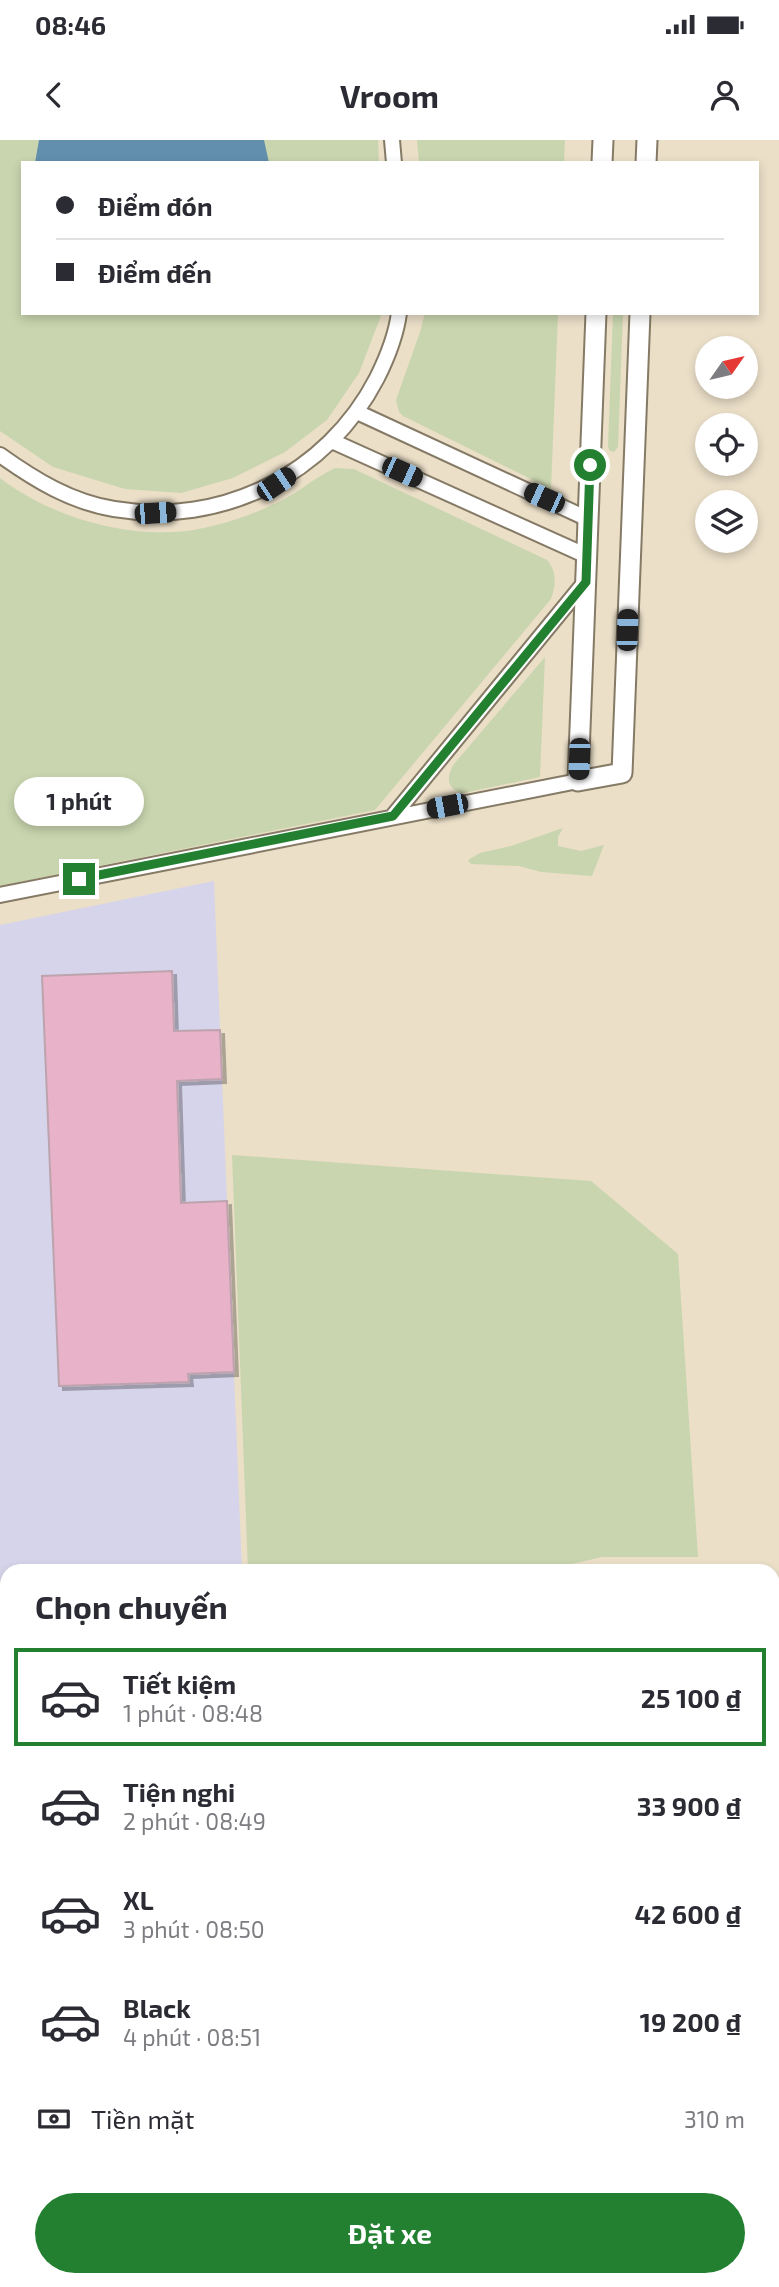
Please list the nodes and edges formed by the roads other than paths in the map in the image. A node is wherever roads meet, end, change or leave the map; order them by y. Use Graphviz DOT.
graph roads {
  1 [pos="392,140"];
  2 [pos="603,140"];
  3 [pos="647,140"];
  4 [pos="394,161"];
  5 [pos="602,161"];
  6 [pos="646,161"];
  7 [pos="398,315"];
  8 [pos="596,315"];
  9 [pos="640,315"];
  10 [pos="357,412"];
  11 [pos="332,441"];
  12 [pos="0,455"];
  13 [pos="588,519"];
  14 [pos="587,556"];
  15 [pos="586,582"];
  16 [pos="578,781"];
  17 [pos="393,816"];
  18 [pos="0,894"];
  1 -- 4 [label="street"];
  2 -- 5 [label="main road"];
  3 -- 6 [label="main road"];
  7 -- 10 [label="street"];
  8 -- 13 [label="main road"];
  9 -- 16 [label="main road"];
  10 -- 11 [label="street"];
  10 -- 13 [label="street"];
  11 -- 12 [label="street"];
  11 -- 14 [label="street"];
  13 -- 14 [label="main road"];
  14 -- 15 [label="main road"];
  15 -- 16 [label="main road"];
  15 -- 17 [label="street"];
  16 -- 17 [label="street"];
  17 -- 18 [label="street"];
}
